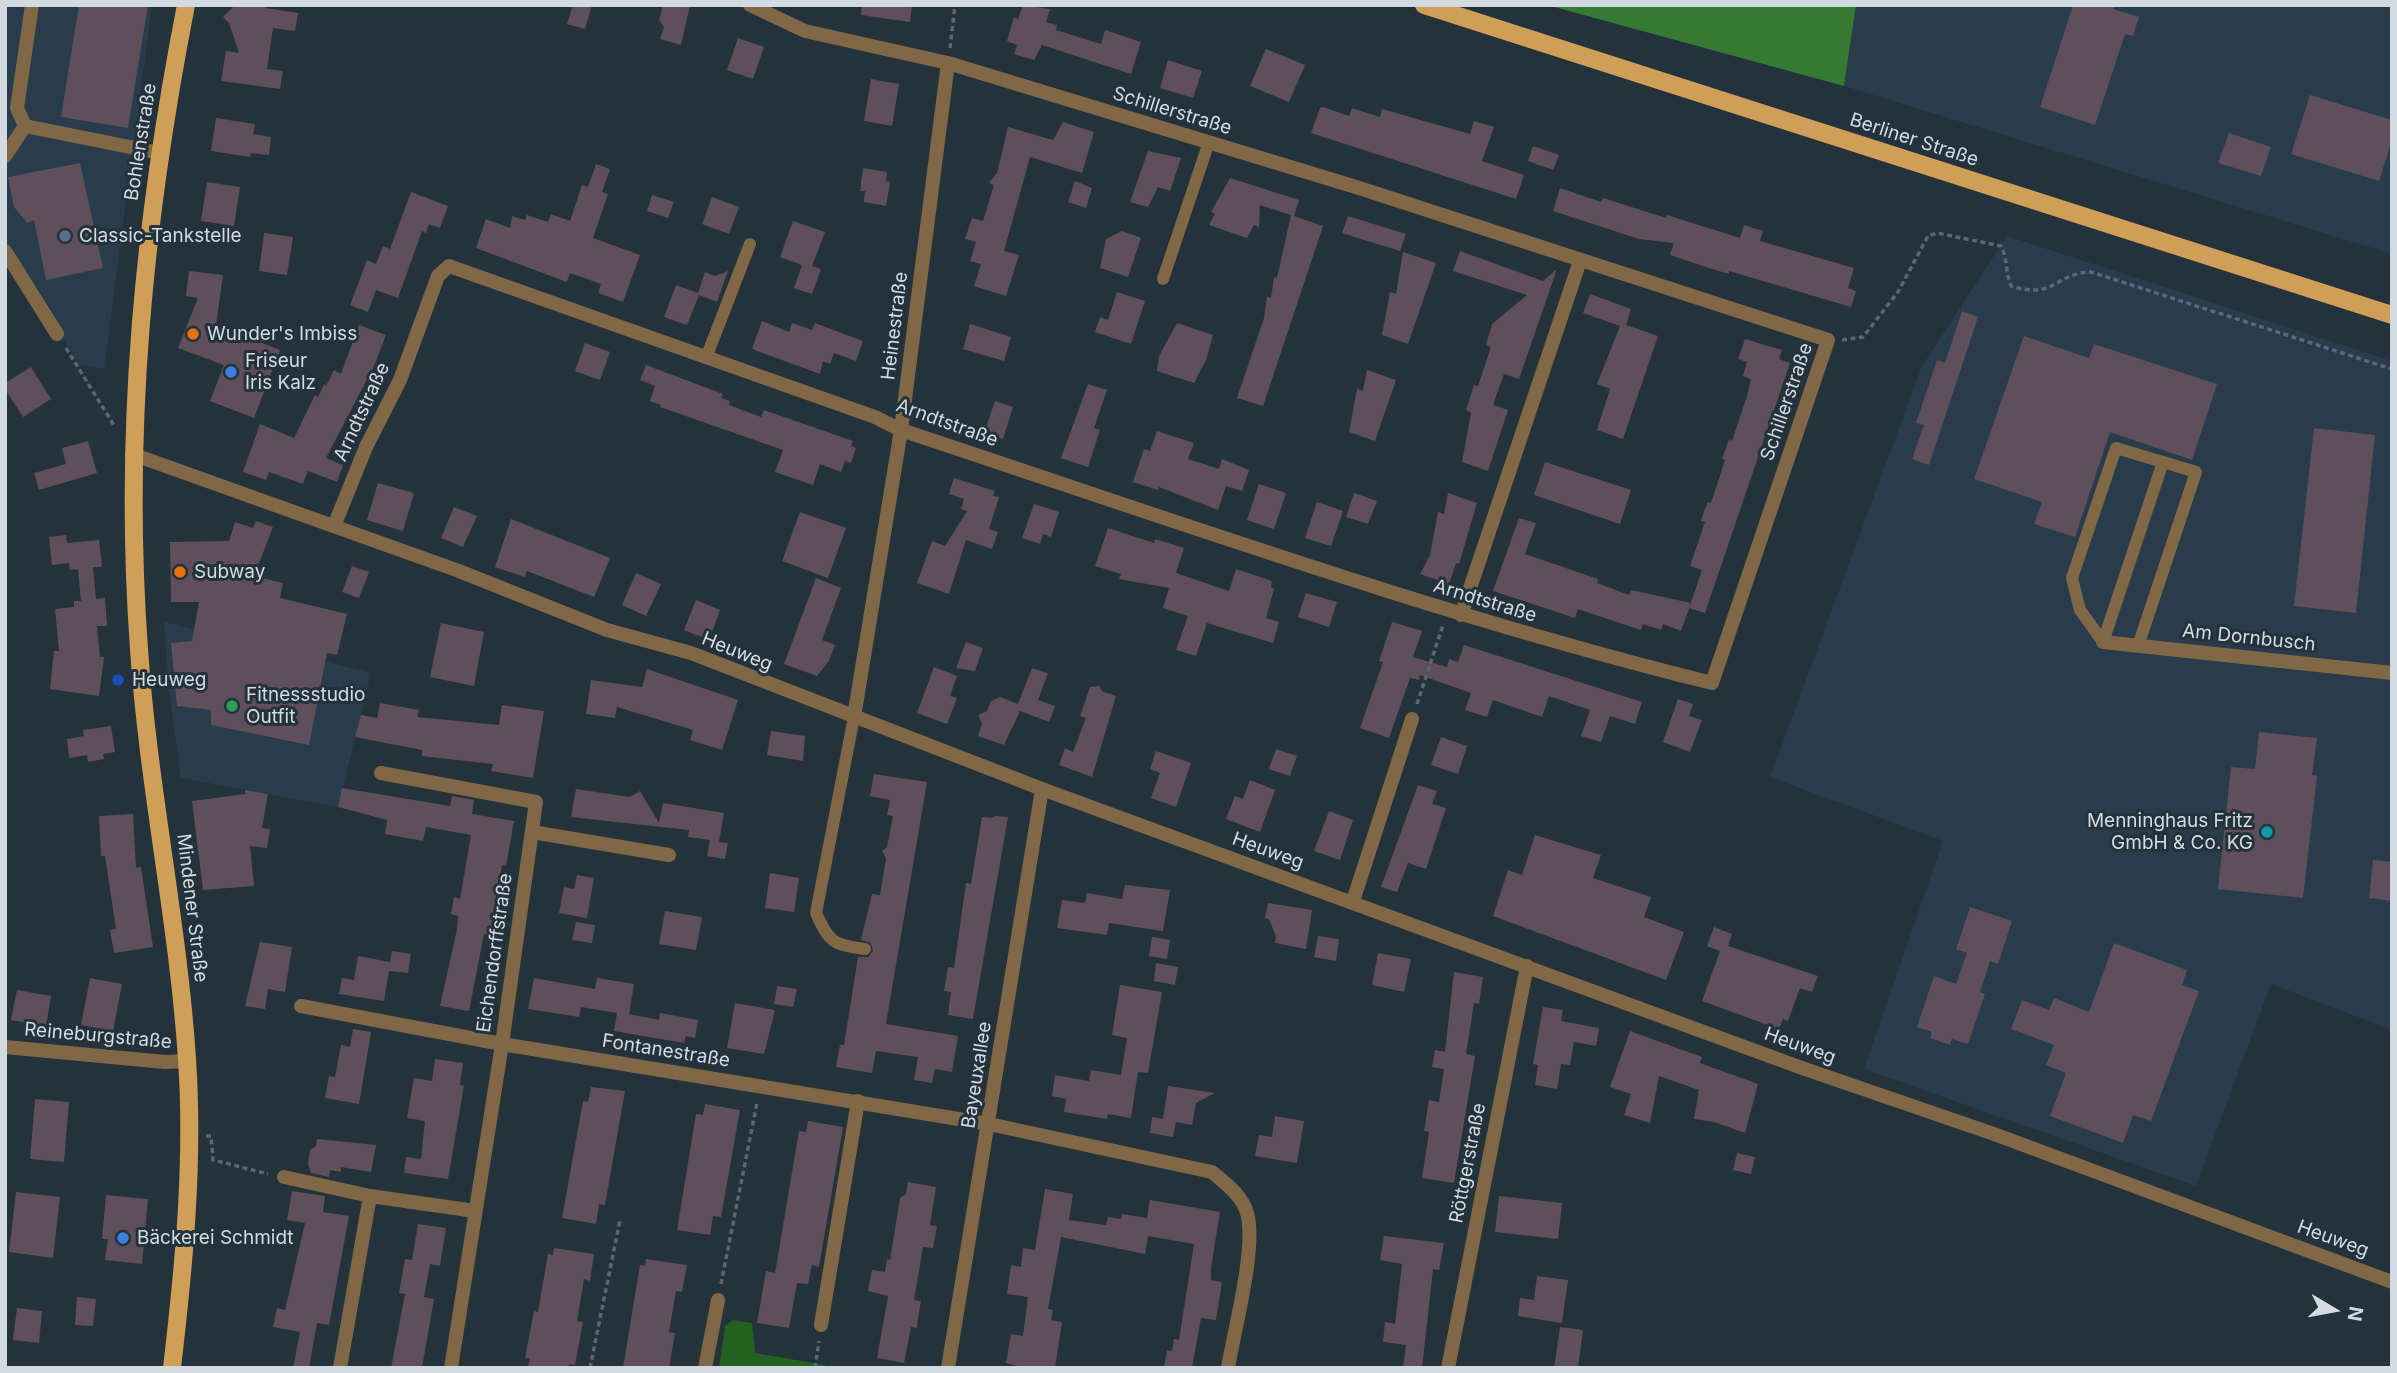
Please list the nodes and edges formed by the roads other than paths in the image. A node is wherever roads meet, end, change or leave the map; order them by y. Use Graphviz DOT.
graph roads {
  1 [pos="32,5"];
  2 [pos="186,5"];
  3 [pos="750,5"];
  4 [pos="1424,5"];
  5 [pos="948,63"];
  6 [pos="25,126"];
  7 [pos="1209,142"];
  8 [pos="160,153"];
  9 [pos="5,156"];
  10 [pos="750,244"];
  11 [pos="5,251"];
  12 [pos="1580,261"];
  13 [pos="1163,279"];
  14 [pos="2392,315"];
  15 [pos="57,334"];
  16 [pos="706,358"];
  17 [pos="901,430"];
  18 [pos="132,454"];
  19 [pos="2162,462"];
  20 [pos="334,526"];
  21 [pos="1455,612"];
  22 [pos="2102,642"];
  23 [pos="2138,646"];
  24 [pos="2392,673"];
  25 [pos="1712,683"];
  26 [pos="854,717"];
  27 [pos="1412,719"];
  28 [pos="381,774"];
  29 [pos="1042,789"];
  30 [pos="532,832"];
  31 [pos="669,855"];
  32 [pos="1353,901"];
  33 [pos="864,949"];
  34 [pos="1527,966"];
  35 [pos="301,1006"];
  36 [pos="502,1044"];
  37 [pos="5,1047"];
  38 [pos="188,1061"];
  39 [pos="858,1101"];
  40 [pos="989,1124"];
  41 [pos="284,1177"];
  42 [pos="370,1196"];
  43 [pos="475,1211"];
  44 [pos="2392,1282"];
  45 [pos="718,1300"];
  46 [pos="821,1325"];
  47 [pos="172,1368"];
  48 [pos="340,1368"];
  49 [pos="451,1368"];
  50 [pos="705,1368"];
  51 [pos="948,1368"];
  52 [pos="1227,1368"];
  53 [pos="1448,1368"];
  1 -- 6 [label="street"];
  2 -- 8 [label="main road, Bohlenstraße"];
  3 -- 5 [label="street, Schillerstraße"];
  4 -- 14 [label="main road, Berliner Straße"];
  5 -- 7 [label="street, Schillerstraße"];
  5 -- 17 [label="street, Heinestraße"];
  6 -- 8 [label="street"];
  6 -- 9 [label="street"];
  7 -- 12 [label="street, Schillerstraße"];
  7 -- 13 [label="lane"];
  8 -- 18 [label="main road, Bohlenstraße"];
  10 -- 16 [label="lane"];
  11 -- 15 [label="street"];
  12 -- 21 [label="street"];
  12 -- 25 [label="street, Schillerstraße"];
  16 -- 17 [label="street, Arndtstraße"];
  16 -- 20 [label="street, Arndtstraße"];
  17 -- 21 [label="street, Arndtstraße"];
  17 -- 26 [label="street, Heinestraße"];
  18 -- 20 [label="street, Heuweg"];
  18 -- 38 [label="main road, Mindener Straße"];
  19 -- 22 [label="lane"];
  19 -- 22 [label="lane"];
  19 -- 23 [label="lane"];
  20 -- 26 [label="street, Heuweg"];
  21 -- 25 [label="street, Arndtstraße"];
  22 -- 23 [label="street, Am Dornbusch"];
  23 -- 24 [label="street, Am Dornbusch"];
  26 -- 29 [label="street, Heuweg"];
  26 -- 33 [label="lane"];
  27 -- 32 [label="street"];
  28 -- 30 [label="street, Eichendorffstraße"];
  29 -- 32 [label="street, Heuweg"];
  29 -- 40 [label="street, Bayeuxallee"];
  30 -- 31 [label="street"];
  30 -- 36 [label="street, Eichendorffstraße"];
  32 -- 34 [label="street, Heuweg"];
  34 -- 44 [label="street, Heuweg"];
  34 -- 53 [label="street, Röttgerstraße"];
  35 -- 36 [label="street, Eichendorffstraße"];
  36 -- 39 [label="street, Fontanestraße"];
  36 -- 43 [label="street"];
  37 -- 38 [label="street, Reineburgstraße"];
  38 -- 47 [label="main road, Mindener Straße"];
  39 -- 40 [label="street, Fontanestraße"];
  39 -- 46 [label="street"];
  40 -- 51 [label="street, Bayeuxallee"];
  40 -- 52 [label="street, Fontanestraße"];
  41 -- 42 [label="street"];
  42 -- 43 [label="street"];
  42 -- 48 [label="street"];
  43 -- 49 [label="street"];
  45 -- 50 [label="street"];
}
